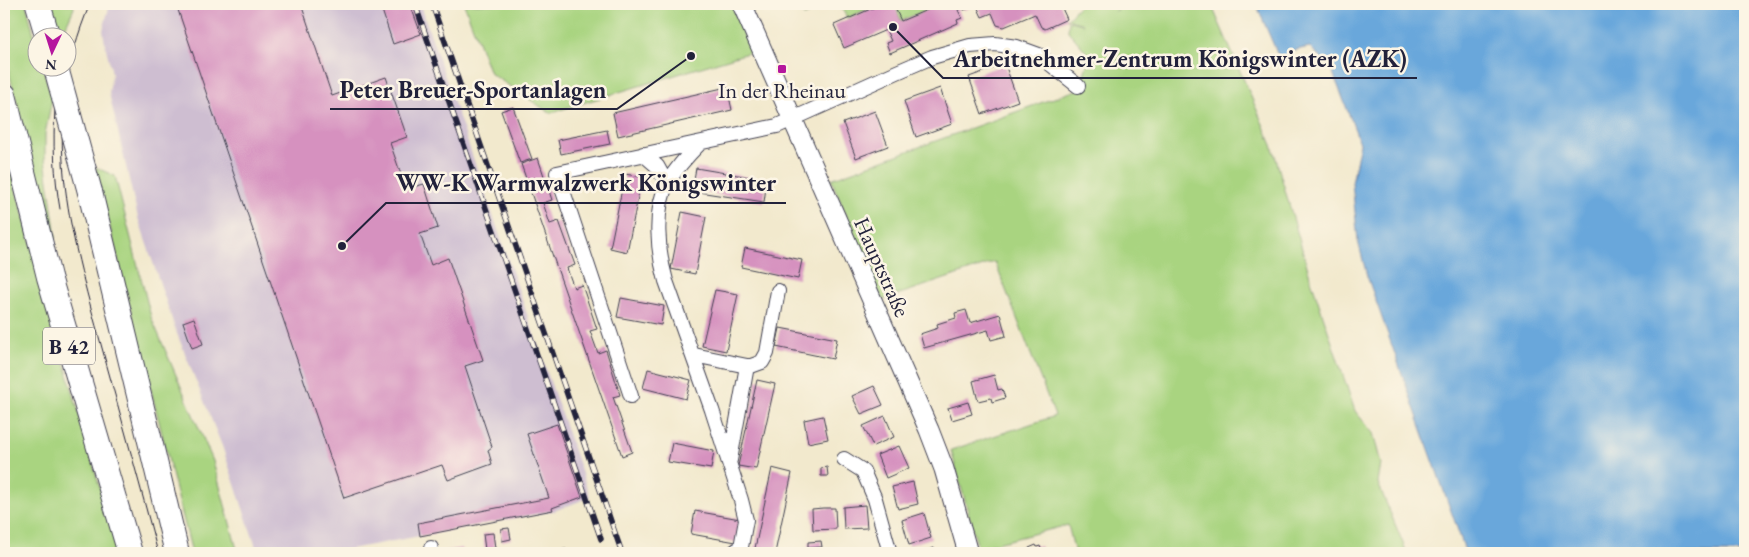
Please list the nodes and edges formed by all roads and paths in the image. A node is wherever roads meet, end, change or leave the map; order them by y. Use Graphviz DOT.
graph roads {
  1 [pos="742,4"];
  2 [pos="59,78"];
  3 [pos="1078,86"];
  4 [pos="4,95"];
  5 [pos="793,119"];
  6 [pos="700,143"];
  7 [pos="643,154"];
  8 [pos="667,184"];
  9 [pos="778,291"];
  10 [pos="694,355"];
  11 [pos="746,366"];
  12 [pos="631,396"];
  13 [pos="844,459"];
  14 [pos="730,464"];
  15 [pos="130,553"];
  16 [pos="177,553"];
  17 [pos="733,553"];
  18 [pos="890,553"];
  19 [pos="968,553"];
  1 -- 5 [label="main road, Hauptstraße"];
  2 -- 16 [label="highway, B 42, bridge"];
  3 -- 5 [label="street"];
  4 -- 15 [label="highway, B 42"];
  5 -- 6 [label="street"];
  5 -- 19 [label="main road, Hauptstraße"];
  6 -- 7 [label="street"];
  6 -- 8 [label="street"];
  7 -- 8 [label="street"];
  7 -- 12 [label="street"];
  8 -- 10 [label="street"];
  9 -- 11 [label="street"];
  10 -- 11 [label="street"];
  10 -- 14 [label="street"];
  11 -- 14 [label="street"];
  13 -- 18 [label="street"];
  14 -- 17 [label="street"];
}
